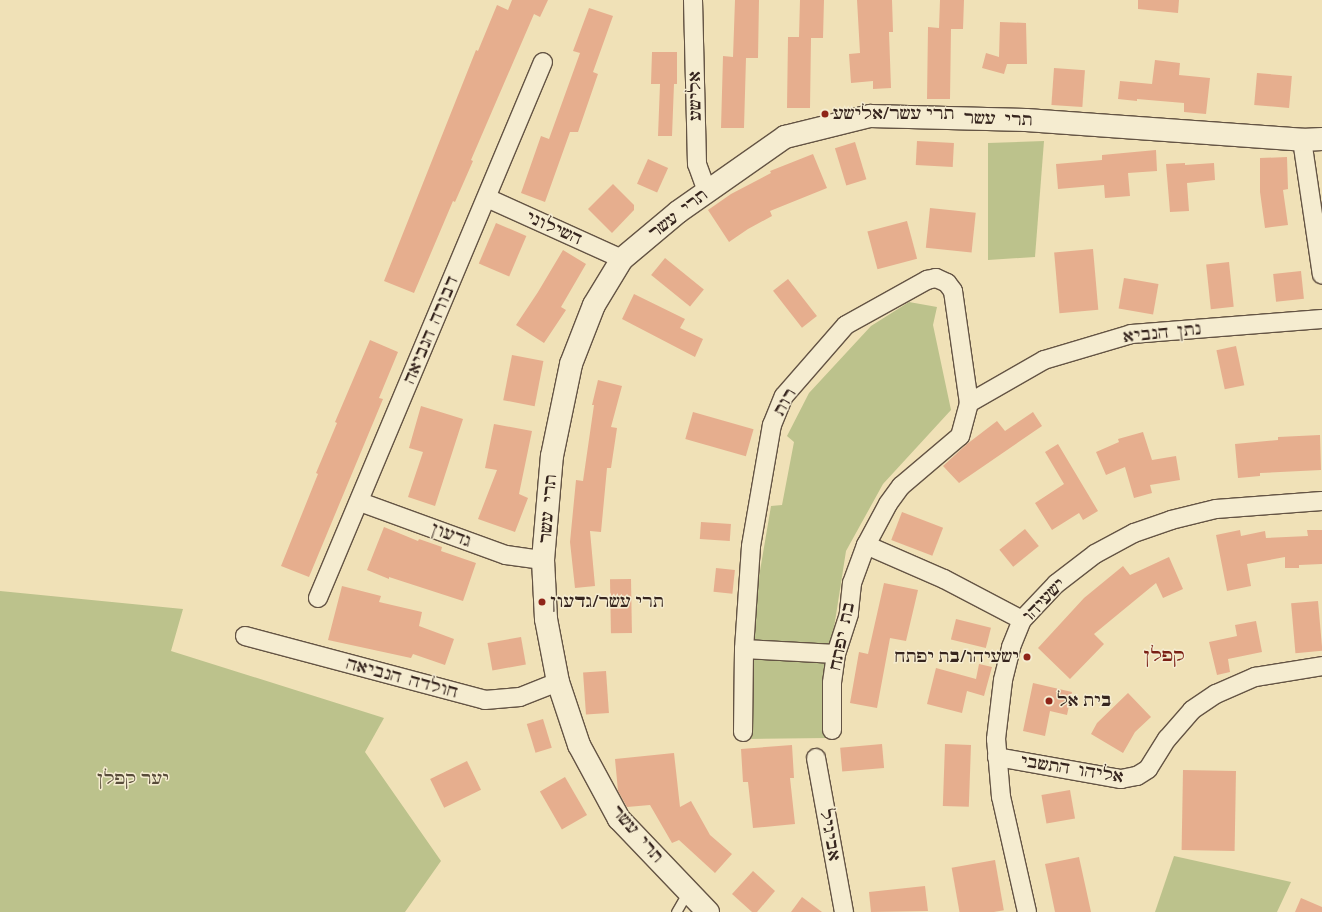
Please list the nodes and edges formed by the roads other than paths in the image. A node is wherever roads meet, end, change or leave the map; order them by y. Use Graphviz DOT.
graph roads {
  1 [pos="693,0"];
  2 [pos="543,62"];
  3 [pos="1312,139"];
  4 [pos="707,191"];
  5 [pos="486,198"];
  6 [pos="622,259"];
  7 [pos="1322,275"];
  8 [pos="1322,319"];
  9 [pos="969,403"];
  10 [pos="1322,501"];
  11 [pos="360,502"];
  12 [pos="866,545"];
  13 [pos="543,560"];
  14 [pos="318,598"];
  15 [pos="1022,620"];
  16 [pos="245,636"];
  17 [pos="744,649"];
  18 [pos="836,654"];
  19 [pos="1322,666"];
  20 [pos="558,682"];
  21 [pos="832,730"];
  22 [pos="743,732"];
  23 [pos="997,756"];
  24 [pos="816,758"];
  25 [pos="688,891"];
  26 [pos="676,912"];
  27 [pos="708,912"];
  28 [pos="844,912"];
  29 [pos="1027,912"];
  1 -- 4 [label="street, אלישע"];
  2 -- 5 [label="street, דבורה הנביאה"];
  3 -- 4 [label="street, תרי עשר"];
  3 -- 7 [label="street, תרי עשר"];
  4 -- 6 [label="street, תרי עשר"];
  5 -- 6 [label="street, השילוני"];
  5 -- 11 [label="street, דבורה הנביאה"];
  6 -- 13 [label="street, תרי עשר"];
  8 -- 9 [label="street, נתן הנביא"];
  9 -- 12 [label="street, בת יפתח"];
  9 -- 17 [label="street, רות"];
  10 -- 15 [label="street, ישעיהו"];
  11 -- 13 [label="street, גדעון"];
  11 -- 14 [label="street, דבורה הנביאה"];
  12 -- 15 [label="street"];
  12 -- 18 [label="street, בת יפתח"];
  13 -- 20 [label="street, תרי עשר"];
  15 -- 23 [label="street, ישעיהו"];
  16 -- 20 [label="street, חולדה הנביאה"];
  17 -- 18 [label="street"];
  17 -- 22 [label="street, רות"];
  18 -- 21 [label="street, בת יפתח"];
  19 -- 23 [label="street, אליהו התשבי"];
  20 -- 25 [label="street, תרי עשר"];
  23 -- 29 [label="street, ישעיהו"];
  24 -- 28 [label="street, אביגיל"];
  25 -- 26 [label="lane"];
  25 -- 27 [label="street, תרי עשר"];
}
